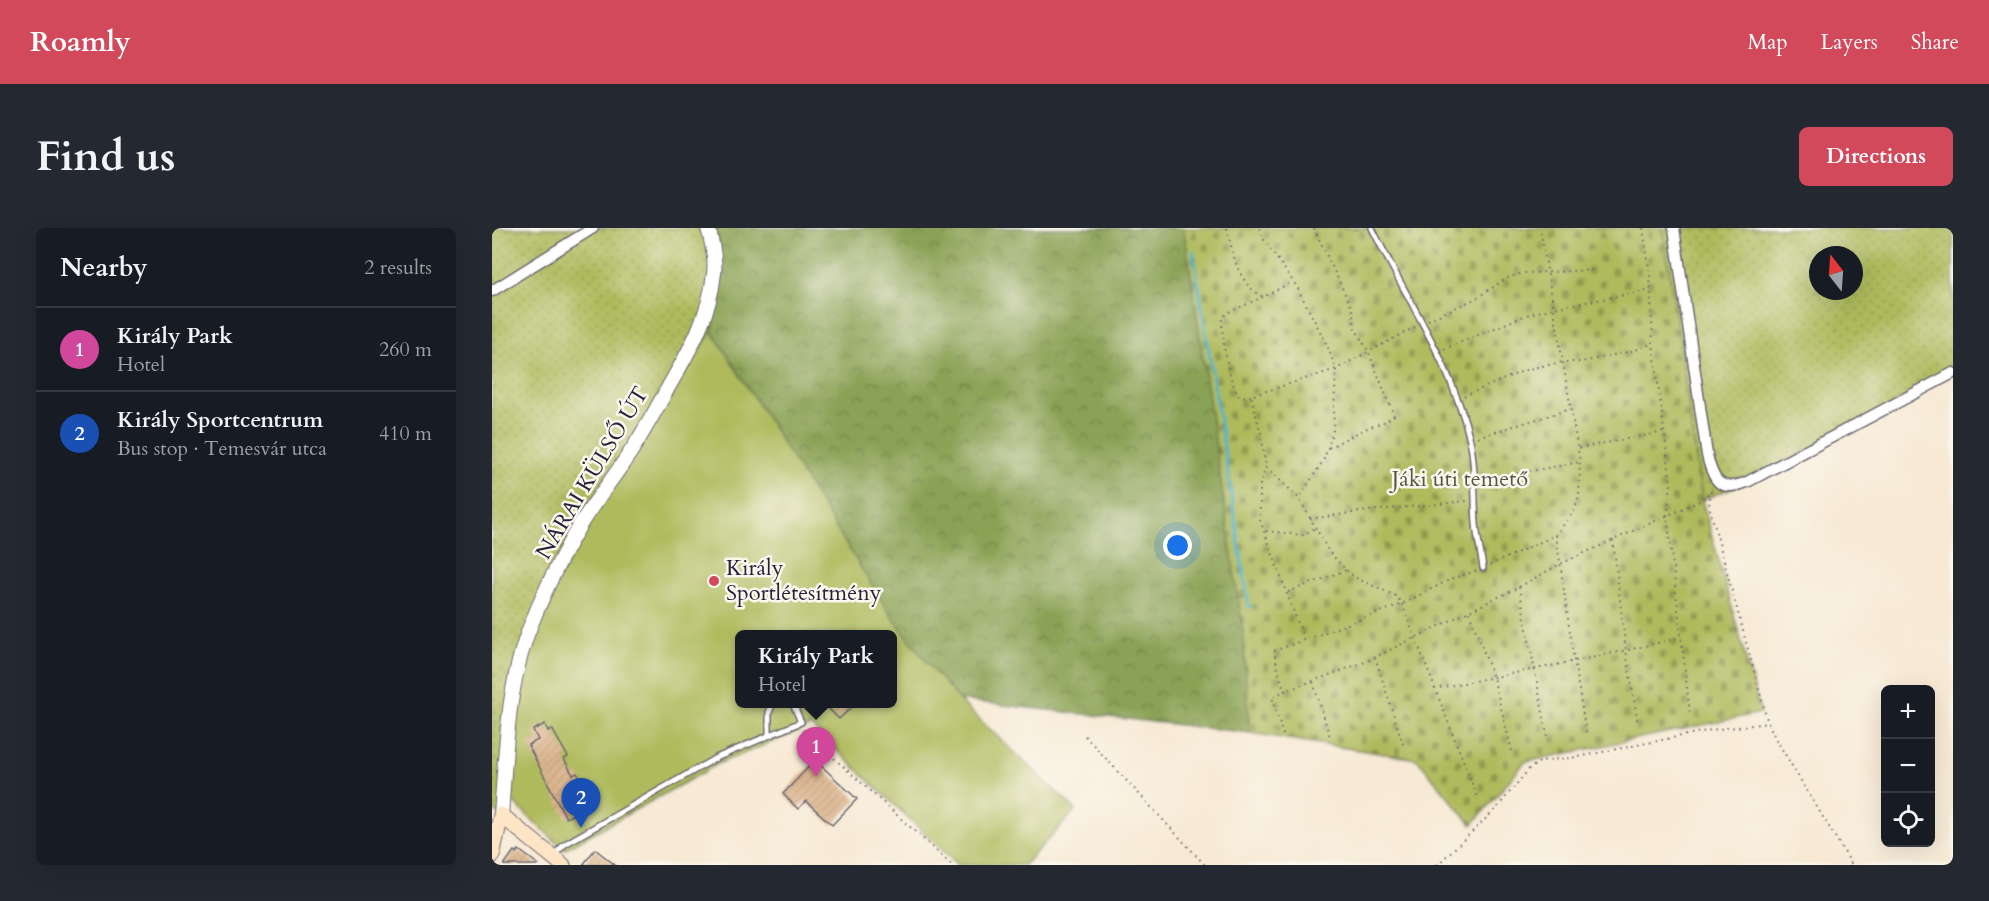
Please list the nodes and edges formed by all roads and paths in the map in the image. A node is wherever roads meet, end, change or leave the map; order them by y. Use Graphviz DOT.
graph roads {
  1 [pos="593,228"];
  2 [pos="708,228"];
  3 [pos="1227,228"];
  4 [pos="1260,228"];
  5 [pos="1314,228"];
  6 [pos="1372,228"];
  7 [pos="1643,228"];
  8 [pos="1674,228"];
  9 [pos="1595,270"];
  10 [pos="1292,282"];
  11 [pos="1651,290"];
  12 [pos="492,291"];
  13 [pos="1263,297"];
  14 [pos="1421,323"];
  15 [pos="1653,343"];
  16 [pos="1437,352"];
  17 [pos="1369,353"];
  18 [pos="1336,369"];
  19 [pos="1953,373"];
  20 [pos="1251,396"];
  21 [pos="1457,398"];
  22 [pos="1571,409"];
  23 [pos="1664,432"];
  24 [pos="1470,439"];
  25 [pos="1328,448"];
  26 [pos="1577,448"];
  27 [pos="1580,462"];
  28 [pos="1266,467"];
  29 [pos="1475,482"];
  30 [pos="1715,487"];
  31 [pos="1299,498"];
  32 [pos="1476,500"];
  33 [pos="1667,515"];
  34 [pos="1310,519"];
  35 [pos="1315,528"];
  36 [pos="1265,531"];
  37 [pos="1556,535"];
  38 [pos="1613,540"];
  39 [pos="1560,564"];
  40 [pos="1483,568"];
  41 [pos="1346,570"];
  42 [pos="1520,586"];
  43 [pos="1288,592"];
  44 [pos="1469,610"];
  45 [pos="1414,638"];
  46 [pos="1681,638"];
  47 [pos="1304,640"];
  48 [pos="1626,651"];
  49 [pos="1375,657"];
  50 [pos="1574,660"];
  51 [pos="1535,668"];
  52 [pos="1493,677"];
  53 [pos="1280,678"];
  54 [pos="1313,681"];
  55 [pos="1434,689"];
  56 [pos="1285,691"];
  57 [pos="771,708"];
  58 [pos="794,708"];
  59 [pos="1690,714"];
  60 [pos="799,723"];
  61 [pos="1768,723"];
  62 [pos="1638,724"];
  63 [pos="1586,733"];
  64 [pos="769,735"];
  65 [pos="1283,735"];
  66 [pos="1085,736"];
  67 [pos="1330,737"];
  68 [pos="1548,740"];
  69 [pos="1404,747"];
  70 [pos="1513,755"];
  71 [pos="1477,796"];
  72 [pos="496,810"];
  73 [pos="492,856"];
  74 [pos="558,861"];
  75 [pos="952,865"];
  76 [pos="1205,865"];
  77 [pos="1437,865"];
  78 [pos="1852,865"];
  1 -- 12 [label="street"];
  2 -- 72 [label="street, NÁRAI KÜLSŐ ÚT"];
  3 -- 13 [label="path"];
  4 -- 10 [label="path"];
  5 -- 17 [label="path"];
  6 -- 14 [label="lane"];
  7 -- 11 [label="path"];
  8 -- 30 [label="street"];
  9 -- 14 [label="path"];
  10 -- 13 [label="path"];
  10 -- 18 [label="path"];
  11 -- 15 [label="path"];
  11 -- 16 [label="path"];
  13 -- 20 [label="path"];
  14 -- 16 [label="lane"];
  14 -- 17 [label="path"];
  15 -- 21 [label="path"];
  15 -- 23 [label="path"];
  16 -- 21 [label="lane"];
  17 -- 18 [label="path"];
  17 -- 25 [label="path"];
  18 -- 20 [label="path"];
  18 -- 25 [label="path"];
  19 -- 30 [label="street"];
  20 -- 28 [label="path"];
  21 -- 24 [label="lane"];
  22 -- 24 [label="path"];
  23 -- 26 [label="path"];
  23 -- 33 [label="path"];
  24 -- 29 [label="lane"];
  25 -- 31 [label="path"];
  27 -- 29 [label="path"];
  28 -- 31 [label="path"];
  28 -- 36 [label="path"];
  29 -- 32 [label="lane"];
  30 -- 33 [label="path"];
  30 -- 61 [label="path"];
  31 -- 34 [label="path"];
  32 -- 34 [label="path"];
  32 -- 40 [label="lane"];
  33 -- 38 [label="path"];
  33 -- 46 [label="path"];
  34 -- 35 [label="path"];
  35 -- 36 [label="path"];
  35 -- 41 [label="path"];
  36 -- 43 [label="path"];
  37 -- 39 [label="path"];
  38 -- 39 [label="path"];
  38 -- 48 [label="path"];
  39 -- 42 [label="path"];
  39 -- 50 [label="path"];
  41 -- 43 [label="path"];
  41 -- 45 [label="path"];
  42 -- 44 [label="path"];
  42 -- 51 [label="path"];
  43 -- 47 [label="path"];
  44 -- 45 [label="path"];
  44 -- 52 [label="path"];
  45 -- 49 [label="path"];
  45 -- 55 [label="path"];
  46 -- 48 [label="path"];
  46 -- 59 [label="path"];
  48 -- 50 [label="path"];
  48 -- 62 [label="path"];
  49 -- 54 [label="path"];
  49 -- 69 [label="path"];
  50 -- 51 [label="path"];
  50 -- 63 [label="path"];
  51 -- 52 [label="path"];
  51 -- 68 [label="path"];
  52 -- 55 [label="path"];
  52 -- 70 [label="path"];
  53 -- 56 [label="path"];
  54 -- 56 [label="path"];
  54 -- 67 [label="path"];
  55 -- 71 [label="path"];
  56 -- 65 [label="path"];
  57 -- 64 [label="lane"];
  58 -- 60 [label="lane"];
  60 -- 64 [label="lane"];
  60 -- 75 [label="path"];
  61 -- 77 [label="path"];
  61 -- 78 [label="path"];
  64 -- 74 [label="lane"];
  66 -- 76 [label="path"];
  72 -- 73 [label="main road"];
  72 -- 74 [label="main road"];
}
